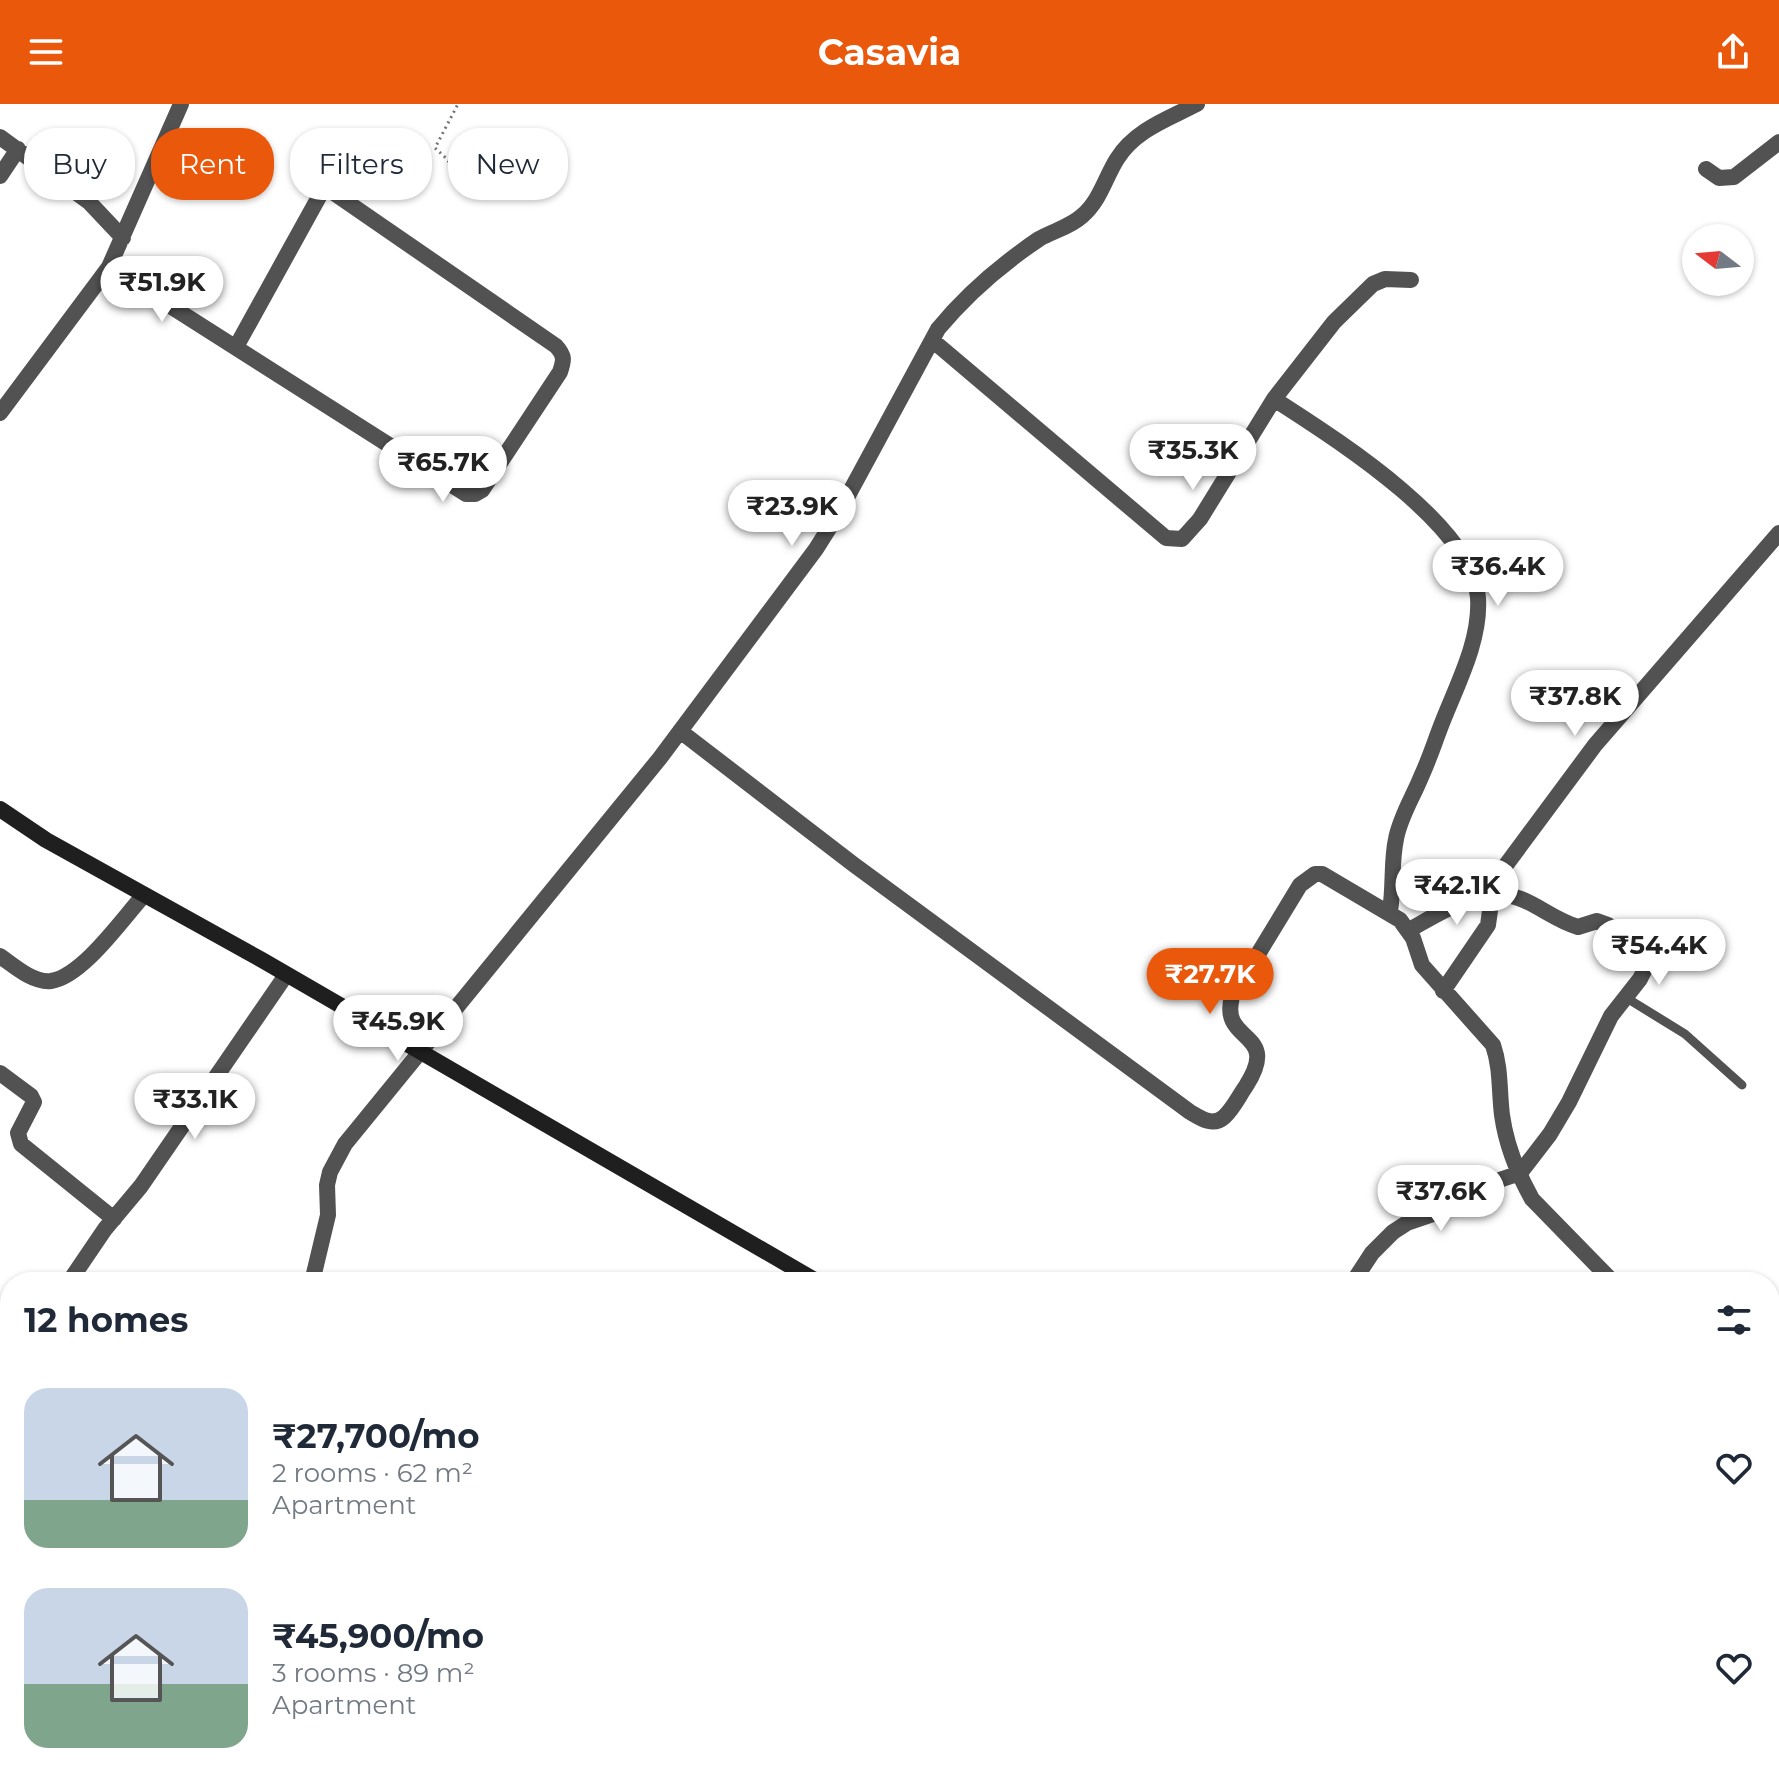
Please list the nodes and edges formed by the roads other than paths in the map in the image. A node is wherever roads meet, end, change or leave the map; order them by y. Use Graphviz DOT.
graph roads {
  1 [pos="181,104"];
  2 [pos="1197,104"];
  3 [pos="0,137"];
  4 [pos="1779,142"];
  5 [pos="18,149"];
  6 [pos="1706,169"];
  7 [pos="0,176"];
  8 [pos="123,238"];
  9 [pos="109,267"];
  10 [pos="1411,280"];
  11 [pos="932,340"];
  12 [pos="236,347"];
  13 [pos="1274,399"];
  14 [pos="0,413"];
  15 [pos="1779,533"];
  16 [pos="680,731"];
  17 [pos="0,809"];
  18 [pos="1492,892"];
  19 [pos="144,895"];
  20 [pos="1390,911"];
  21 [pos="1409,930"];
  22 [pos="0,956"];
  23 [pos="286,975"];
  24 [pos="1443,991"];
  25 [pos="1625,997"];
  26 [pos="419,1051"];
  27 [pos="0,1073"];
  28 [pos="1742,1085"];
  29 [pos="1520,1173"];
  30 [pos="114,1219"];
  31 [pos="76,1272"];
  32 [pos="314,1272"];
  33 [pos="801,1272"];
  34 [pos="1360,1272"];
  35 [pos="1603,1272"];
  1 -- 8 [label="street"];
  2 -- 11 [label="street"];
  3 -- 5 [label="street"];
  4 -- 6 [label="street"];
  5 -- 7 [label="street"];
  5 -- 8 [label="street"];
  8 -- 9 [label="street"];
  9 -- 12 [label="street"];
  9 -- 14 [label="street"];
  10 -- 13 [label="street"];
  11 -- 13 [label="street"];
  11 -- 16 [label="street"];
  12 -- 12 [label="street"];
  13 -- 20 [label="street"];
  15 -- 18 [label="street"];
  16 -- 20 [label="street"];
  16 -- 26 [label="street"];
  17 -- 19 [label="street"];
  18 -- 21 [label="street"];
  18 -- 24 [label="street"];
  18 -- 25 [label="street"];
  19 -- 22 [label="street"];
  19 -- 23 [label="street"];
  20 -- 21 [label="street"];
  21 -- 24 [label="street"];
  23 -- 26 [label="street"];
  23 -- 30 [label="street"];
  24 -- 29 [label="street"];
  25 -- 28 [label="lane"];
  25 -- 29 [label="street"];
  26 -- 32 [label="street"];
  26 -- 33 [label="street"];
  27 -- 30 [label="street"];
  29 -- 34 [label="street"];
  29 -- 35 [label="street"];
  30 -- 31 [label="street"];
}
